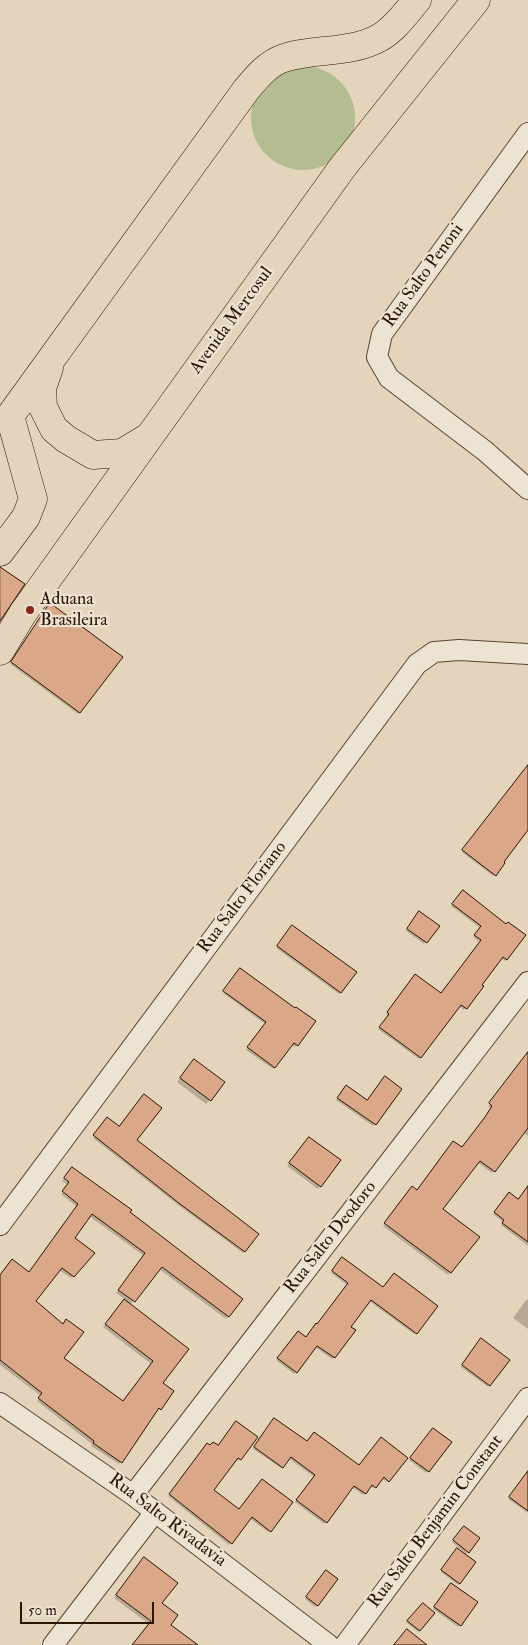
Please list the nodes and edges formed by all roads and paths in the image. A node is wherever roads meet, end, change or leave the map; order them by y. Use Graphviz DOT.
graph roads {
  1 [pos="417,0"];
  2 [pos="476,0"];
  3 [pos="528,133"];
  4 [pos="53,357"];
  5 [pos="149,437"];
  6 [pos="528,489"];
  7 [pos="0,552"];
  8 [pos="0,651"];
  9 [pos="528,654"];
  10 [pos="528,982"];
  11 [pos="0,1225"];
  12 [pos="528,1398"];
  13 [pos="0,1403"];
  14 [pos="133,1495"];
  15 [pos="155,1512"];
  16 [pos="53,1645"];
  17 [pos="330,1645"];
  18 [pos="345,1645"];
  1 -- 4 [label="highway"];
  2 -- 5 [label="highway, Avenida Mercosul"];
  3 -- 6 [label="street, Rua Salto Penoni"];
  4 -- 5 [label="highway"];
  4 -- 7 [label="highway"];
  5 -- 8 [label="highway, Avenida Mercosul"];
  9 -- 11 [label="street, Rua Salto Floriano"];
  10 -- 14 [label="street, Rua Salto Deodoro"];
  12 -- 18 [label="street, Rua Salto Benjamin Constant"];
  13 -- 14 [label="street, Rua Salto Rivadavia"];
  14 -- 15 [label="street, Rua Salto Rivadavia"];
  15 -- 16 [label="street"];
  15 -- 17 [label="street, Rua Salto Rivadavia"];
}
